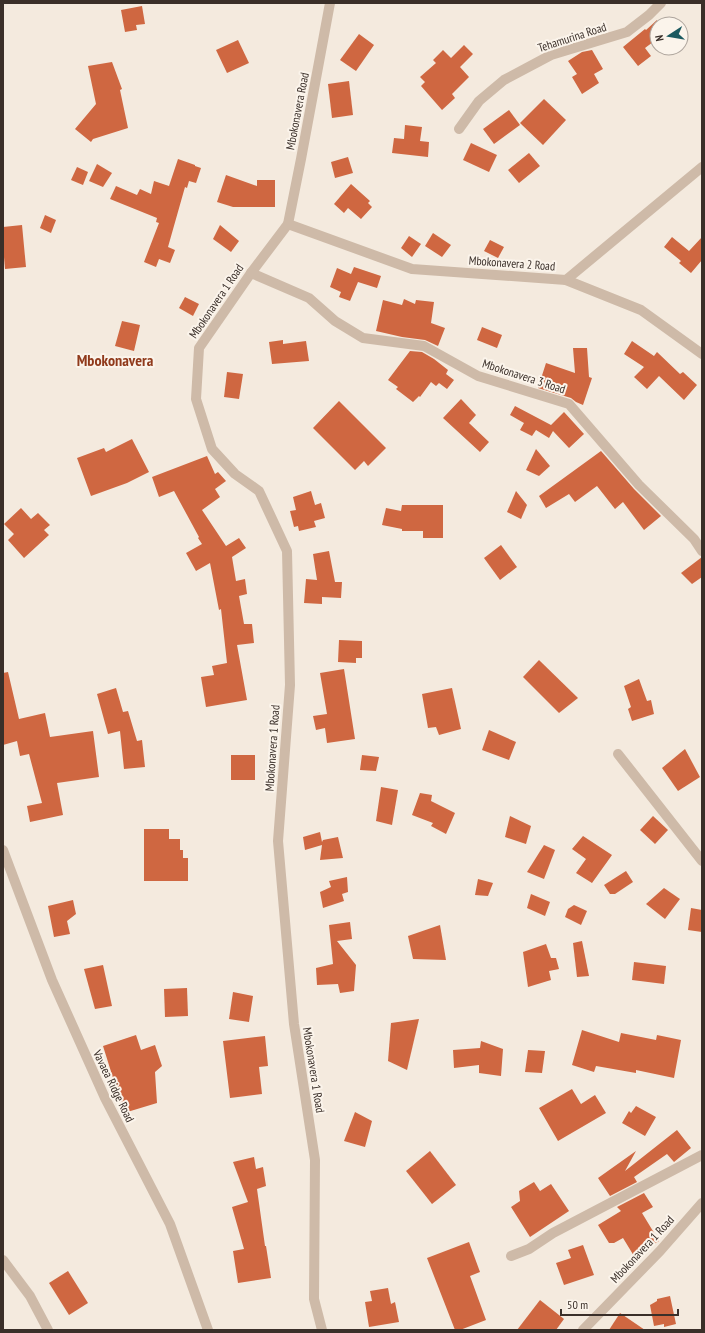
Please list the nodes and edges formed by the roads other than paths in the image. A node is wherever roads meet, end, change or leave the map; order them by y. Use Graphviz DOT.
graph roads {
  1 [pos="330,3"];
  2 [pos="661,3"];
  3 [pos="459,129"];
  4 [pos="702,166"];
  5 [pos="288,224"];
  6 [pos="251,273"];
  7 [pos="566,280"];
  8 [pos="702,354"];
  9 [pos="702,551"];
  10 [pos="618,754"];
  11 [pos="3,850"];
  12 [pos="702,861"];
  13 [pos="702,1155"];
  14 [pos="702,1203"];
  15 [pos="511,1256"];
  16 [pos="3,1260"];
  17 [pos="48,1330"];
  18 [pos="208,1330"];
  19 [pos="322,1330"];
  20 [pos="583,1330"];
  1 -- 5 [label="street, Mbokonavera Road"];
  2 -- 3 [label="street, Tehamurina Road"];
  4 -- 7 [label="street, Mbokonavera 2 Road"];
  5 -- 6 [label="street, Mbokonavera 1 Road"];
  5 -- 7 [label="street, Mbokonavera 2 Road"];
  6 -- 9 [label="street, Mbokonavera 3 Road"];
  6 -- 19 [label="street, Mbokonavera 1 Road"];
  7 -- 8 [label="street"];
  10 -- 12 [label="street"];
  11 -- 18 [label="street, Vavaea Ridge Road"];
  13 -- 15 [label="street"];
  14 -- 20 [label="street, Mbokonavera 1 Road"];
  16 -- 17 [label="street"];
}
